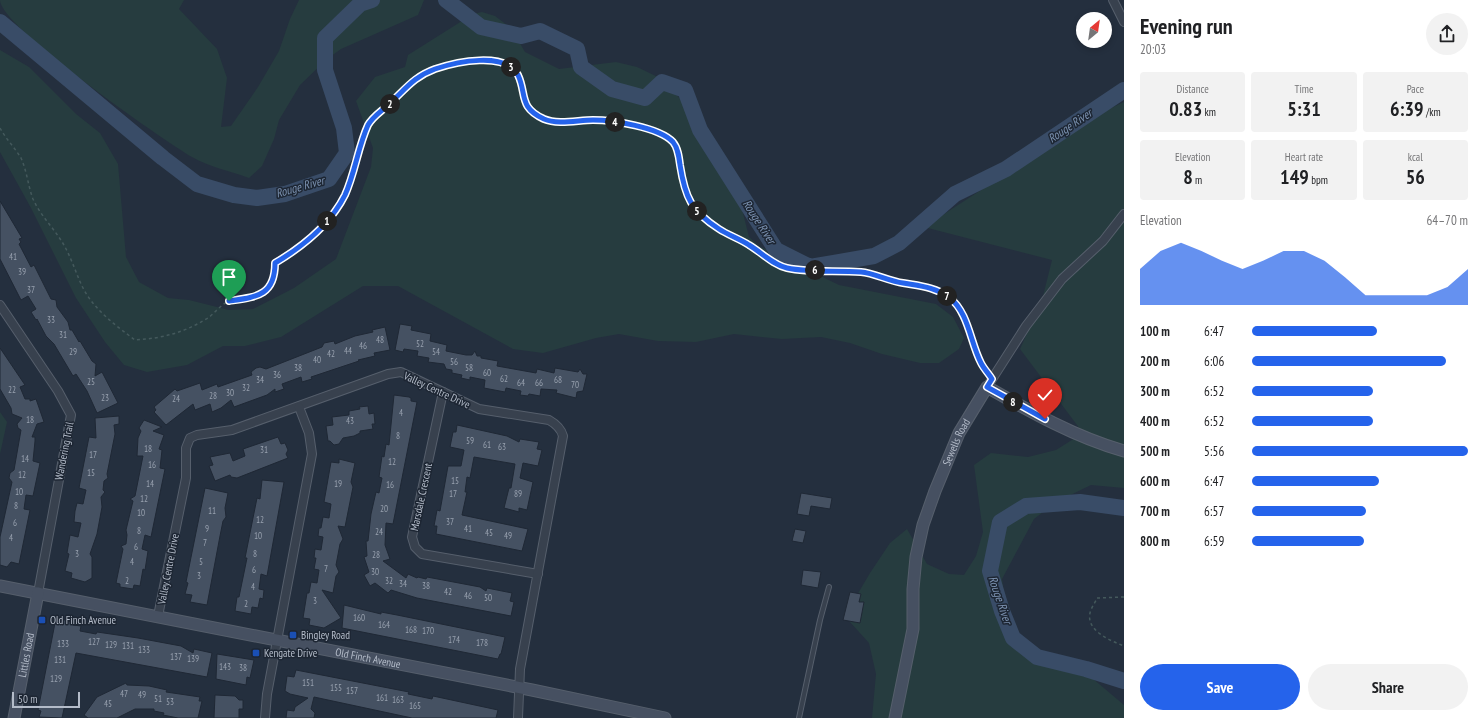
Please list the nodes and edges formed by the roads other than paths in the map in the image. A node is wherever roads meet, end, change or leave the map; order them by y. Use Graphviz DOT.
graph roads {
  1 [pos="1113,0"];
  2 [pos="1124,22"];
  3 [pos="1124,214"];
  4 [pos="0,305"];
  5 [pos="990,383"];
  6 [pos="443,392"];
  7 [pos="299,407"];
  8 [pos="1124,451"];
  9 [pos="538,574"];
  10 [pos="0,586"];
  11 [pos="829,587"];
  12 [pos="38,593"];
  13 [pos="158,616"];
  14 [pos="278,640"];
  15 [pos="520,688"];
  16 [pos="14,718"];
  17 [pos="265,718"];
  18 [pos="518,718"];
  19 [pos="665,718"];
  20 [pos="799,718"];
  21 [pos="895,718"];
  1 -- 2 [label="street"];
  3 -- 5 [label="street, Sewells Road"];
  4 -- 12 [label="street, Wandering Trail"];
  5 -- 8 [label="street"];
  5 -- 21 [label="street, Sewells Road"];
  6 -- 7 [label="street, Valley Centre Drive"];
  6 -- 9 [label="street, Valley Centre Drive"];
  6 -- 9 [label="street, Marsdale Crescent"];
  7 -- 13 [label="street, Valley Centre Drive"];
  7 -- 14 [label="street"];
  9 -- 15 [label="street, Valley Centre Drive"];
  10 -- 12 [label="street, Old Finch Avenue"];
  11 -- 20 [label="lane"];
  12 -- 13 [label="street, Old Finch Avenue"];
  12 -- 16 [label="street, Littles Road"];
  13 -- 14 [label="street, Old Finch Avenue"];
  14 -- 15 [label="street, Old Finch Avenue"];
  14 -- 17 [label="street"];
  15 -- 18 [label="street, Valley Centre Drive"];
  15 -- 19 [label="street, Old Finch Avenue"];
}
